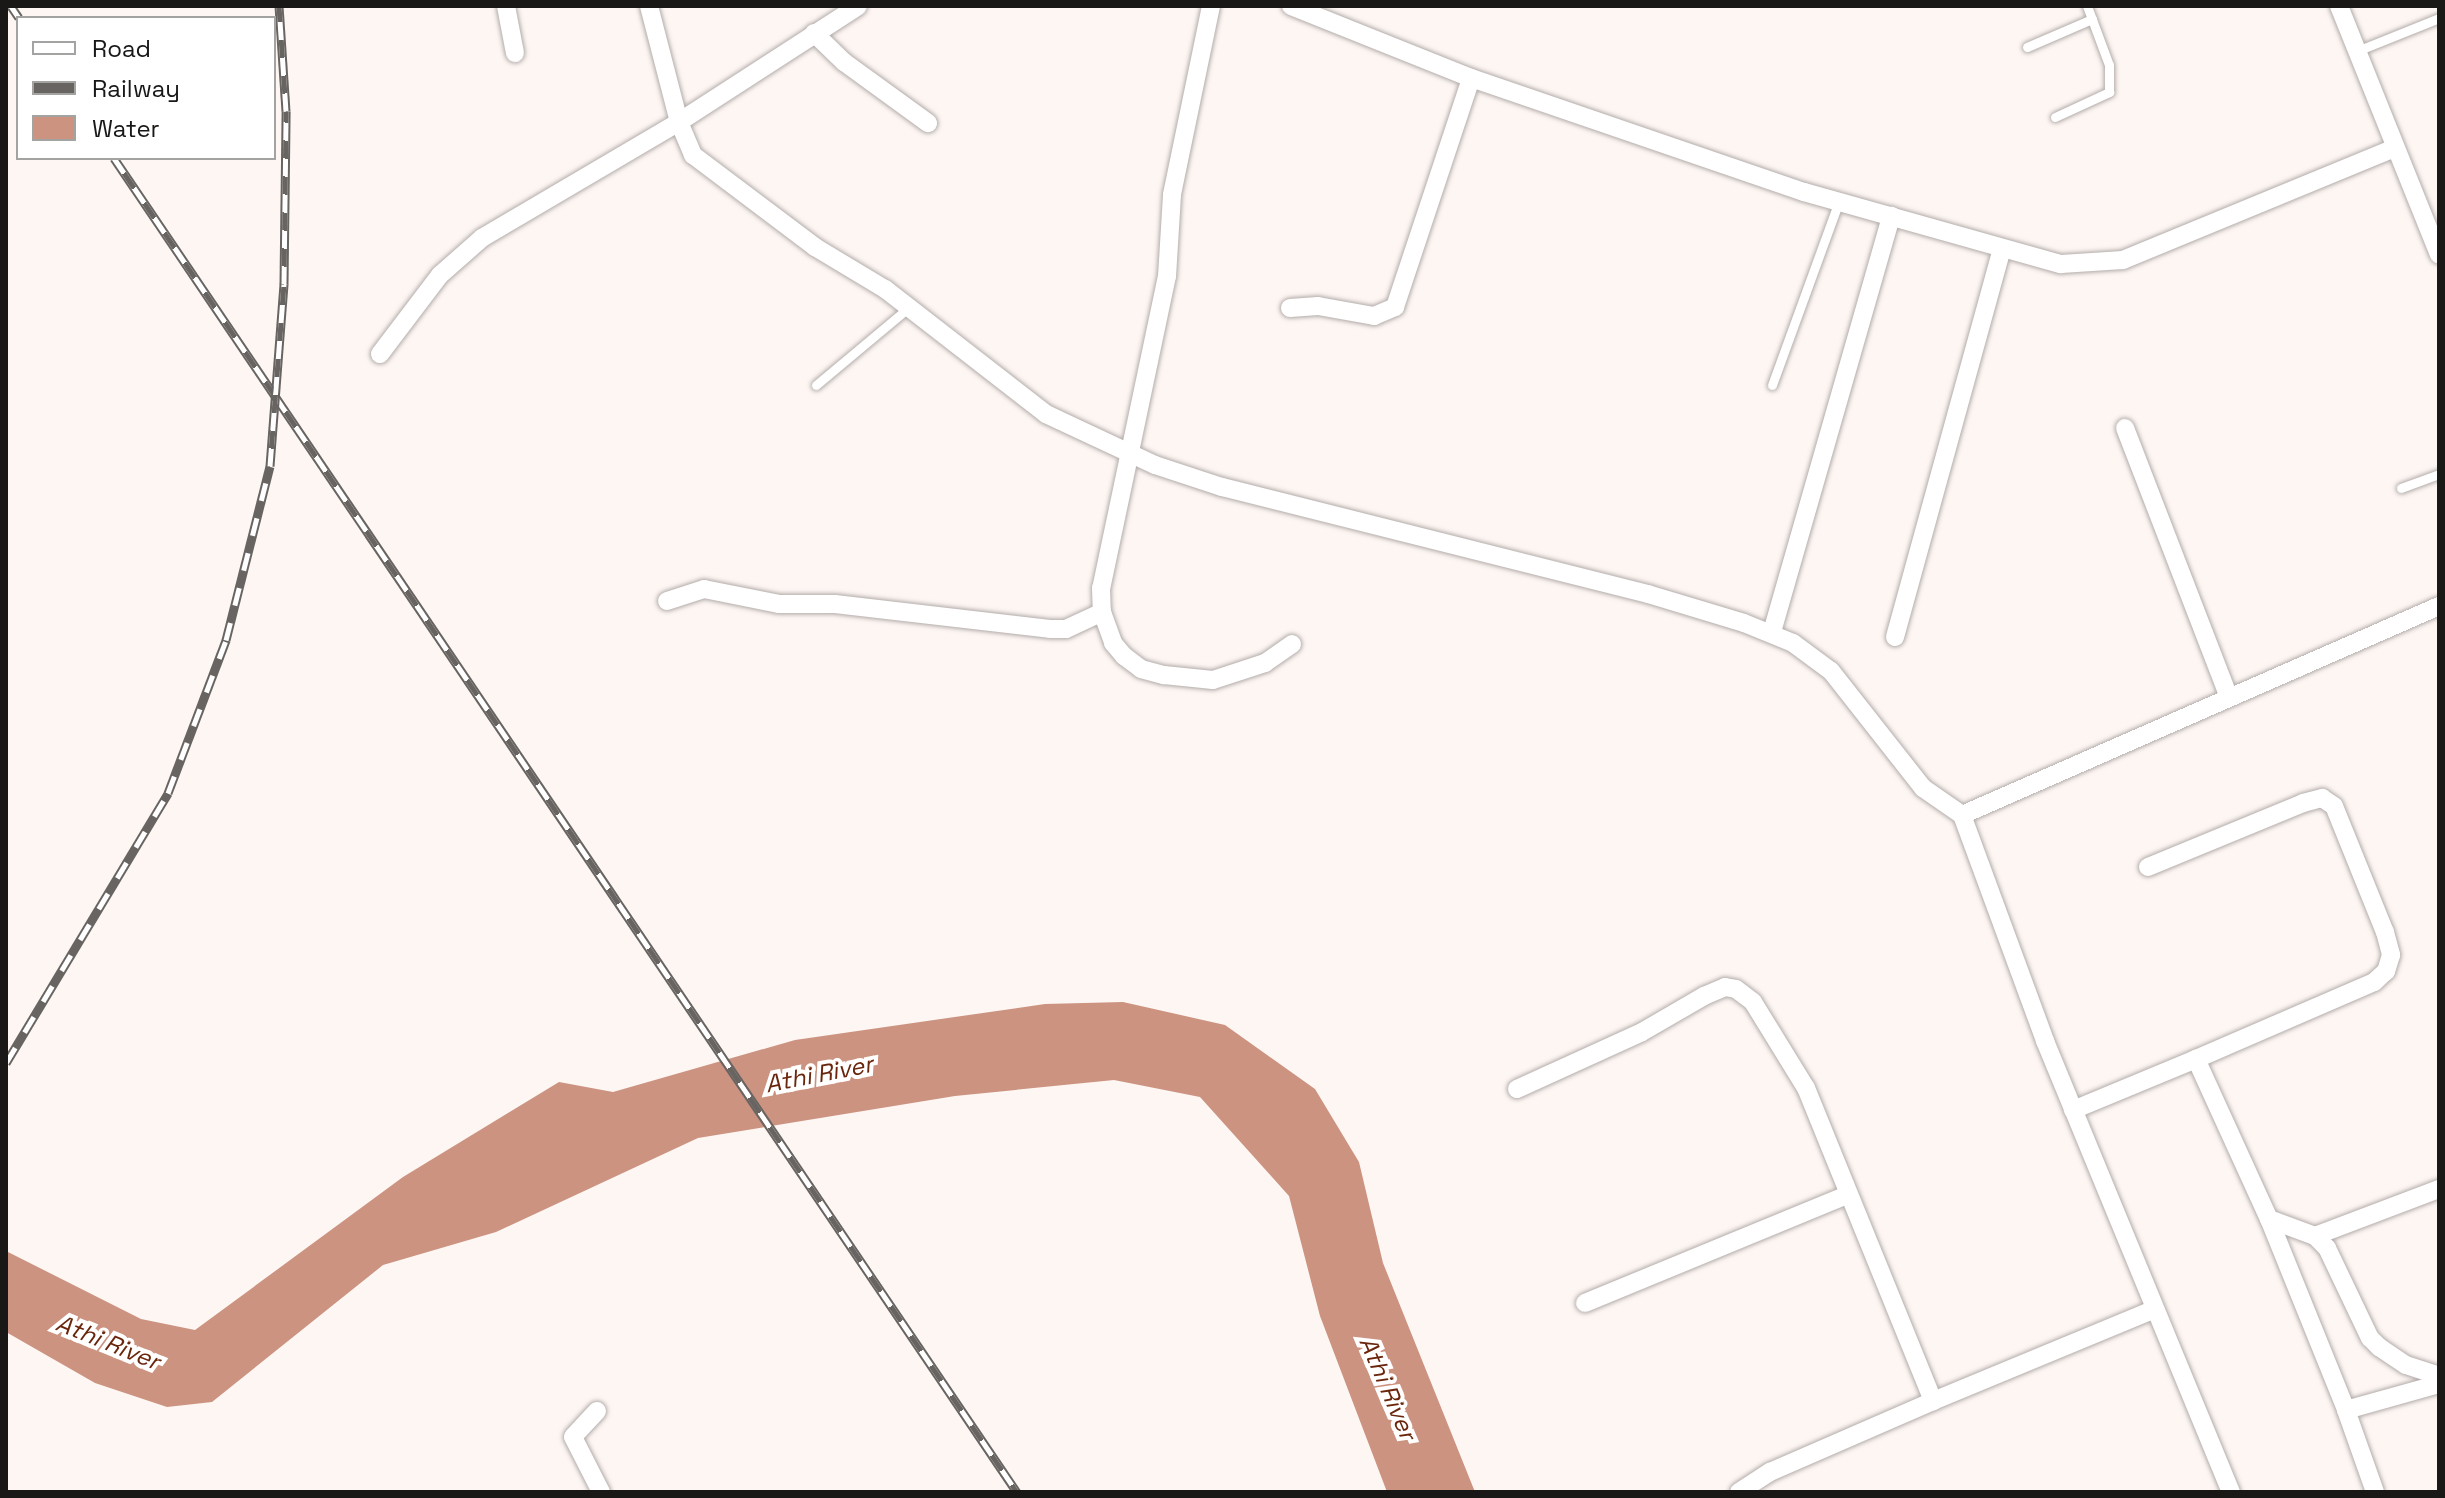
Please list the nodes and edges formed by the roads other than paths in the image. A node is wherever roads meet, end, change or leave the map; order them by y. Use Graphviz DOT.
graph roads {
  1 [pos="506,6"];
  2 [pos="649,6"];
  3 [pos="858,6"];
  4 [pos="1211,6"];
  5 [pos="1291,6"];
  6 [pos="2087,6"];
  7 [pos="2339,6"];
  8 [pos="2439,18"];
  9 [pos="2092,19"];
  10 [pos="814,33"];
  11 [pos="2027,47"];
  12 [pos="2357,51"];
  13 [pos="515,53"];
  14 [pos="1471,78"];
  15 [pos="2055,117"];
  16 [pos="679,122"];
  17 [pos="928,123"];
  18 [pos="2395,148"];
  19 [pos="1839,201"];
  20 [pos="1891,216"];
  21 [pos="2437,246"];
  22 [pos="2002,249"];
  23 [pos="908,308"];
  24 [pos="1290,308"];
  25 [pos="380,354"];
  26 [pos="816,385"];
  27 [pos="1772,385"];
  28 [pos="2125,428"];
  29 [pos="1132,450"];
  30 [pos="2439,474"];
  31 [pos="2401,488"];
  32 [pos="667,601"];
  33 [pos="2439,606"];
  34 [pos="1102,612"];
  35 [pos="1772,632"];
  36 [pos="1895,637"];
  37 [pos="1292,644"];
  38 [pos="2229,698"];
  39 [pos="1962,815"];
  40 [pos="2148,867"];
  41 [pos="2196,1059"];
  42 [pos="1517,1089"];
  43 [pos="2073,1110"];
  44 [pos="2439,1189"];
  45 [pos="1847,1195"];
  46 [pos="2269,1219"];
  47 [pos="2315,1236"];
  48 [pos="1585,1303"];
  49 [pos="2153,1310"];
  50 [pos="2439,1376"];
  51 [pos="2439,1384"];
  52 [pos="1933,1401"];
  53 [pos="2346,1410"];
  54 [pos="597,1411"];
  55 [pos="601,1492"];
  56 [pos="1739,1492"];
  57 [pos="2231,1492"];
  58 [pos="2375,1492"];
  1 -- 13 [label="street"];
  2 -- 16 [label="street"];
  3 -- 10 [label="street"];
  4 -- 29 [label="street"];
  5 -- 14 [label="street"];
  6 -- 9 [label="lane"];
  7 -- 12 [label="street"];
  8 -- 12 [label="lane"];
  9 -- 11 [label="lane"];
  9 -- 15 [label="lane"];
  10 -- 16 [label="street"];
  10 -- 17 [label="street"];
  12 -- 18 [label="street"];
  14 -- 19 [label="street"];
  14 -- 24 [label="street"];
  16 -- 23 [label="street"];
  16 -- 25 [label="street"];
  18 -- 21 [label="street"];
  18 -- 22 [label="street"];
  19 -- 20 [label="street"];
  19 -- 27 [label="lane"];
  20 -- 22 [label="street"];
  20 -- 35 [label="street"];
  22 -- 36 [label="street"];
  23 -- 26 [label="lane"];
  23 -- 29 [label="street"];
  28 -- 38 [label="street"];
  29 -- 34 [label="street"];
  29 -- 35 [label="street"];
  30 -- 31 [label="lane"];
  32 -- 34 [label="street"];
  33 -- 38 [label="street"];
  34 -- 37 [label="street"];
  35 -- 39 [label="street"];
  38 -- 39 [label="street"];
  39 -- 43 [label="street"];
  40 -- 41 [label="street"];
  41 -- 43 [label="street"];
  41 -- 46 [label="street"];
  42 -- 45 [label="street"];
  43 -- 49 [label="street"];
  44 -- 47 [label="street"];
  45 -- 48 [label="street"];
  45 -- 52 [label="street"];
  46 -- 47 [label="street"];
  46 -- 53 [label="street"];
  47 -- 50 [label="street"];
  49 -- 52 [label="street"];
  49 -- 57 [label="street"];
  51 -- 53 [label="street"];
  52 -- 56 [label="street"];
  53 -- 58 [label="street"];
  54 -- 55 [label="street"];
}
